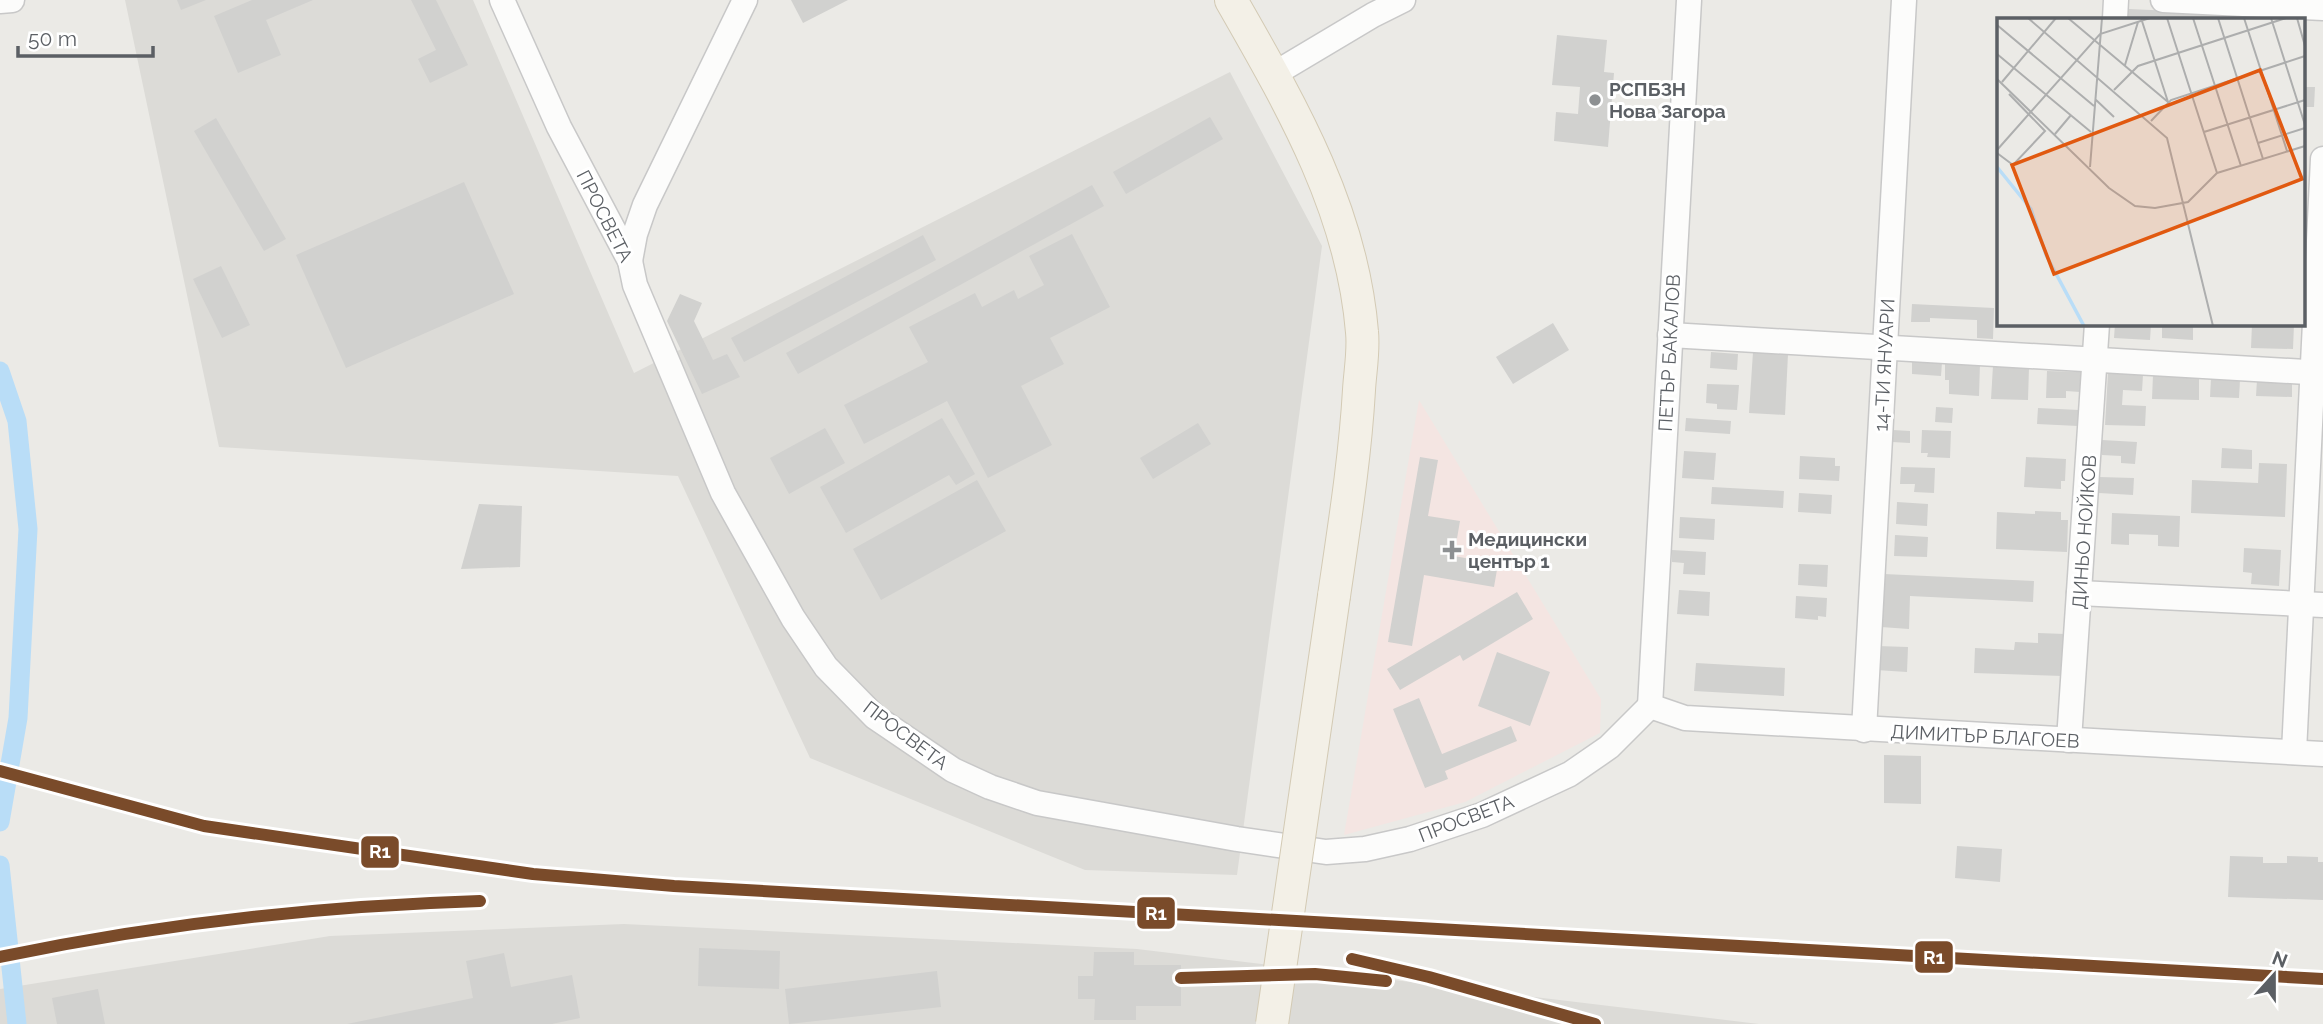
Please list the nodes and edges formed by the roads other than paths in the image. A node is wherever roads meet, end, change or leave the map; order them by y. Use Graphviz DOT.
graph roads {
  1 [pos="12,0"];
  2 [pos="502,0"];
  3 [pos="745,0"];
  4 [pos="1231,0"];
  5 [pos="1403,0"];
  6 [pos="1689,0"];
  7 [pos="1904,0"];
  8 [pos="2116,0"];
  9 [pos="2163,0"];
  10 [pos="0,1"];
  11 [pos="2323,8"];
  12 [pos="2115,18"];
  13 [pos="1274,74"];
  14 [pos="2323,159"];
  15 [pos="630,261"];
  16 [pos="2097,326"];
  17 [pos="1670,335"];
  18 [pos="1885,348"];
  19 [pos="2095,360"];
  20 [pos="2317,373"];
  21 [pos="2080,593"];
  22 [pos="2312,604"];
  23 [pos="1650,706"];
  24 [pos="1864,730"];
  25 [pos="2070,740"];
  26 [pos="2294,752"];
  27 [pos="2323,754"];
  28 [pos="1272,1024"];
  1 -- 10 [label="street"];
  2 -- 15 [label="street, ПРОСВЕТА"];
  3 -- 15 [label="street"];
  4 -- 13 [label="main road"];
  5 -- 13 [label="street"];
  6 -- 17 [label="street, ПЕТЪР БАКАЛОВ"];
  7 -- 18 [label="street, 14-ТИ ЯНУАРИ"];
  8 -- 12 [label="street"];
  9 -- 11 [label="street"];
  13 -- 28 [label="main road, bridge"];
  14 -- 20 [label="street"];
  15 -- 23 [label="street, ПРОСВЕТА"];
  16 -- 19 [label="street, ДИНЬО НОЙКОВ"];
  17 -- 18 [label="street"];
  17 -- 23 [label="street, ПЕТЪР БАКАЛОВ"];
  18 -- 19 [label="street"];
  18 -- 24 [label="street, 14-ТИ ЯНУАРИ"];
  19 -- 20 [label="street"];
  19 -- 21 [label="street, ДИНЬО НОЙКОВ"];
  20 -- 22 [label="street"];
  21 -- 22 [label="street"];
  21 -- 25 [label="street, ДИНЬО НОЙКОВ"];
  22 -- 26 [label="street"];
  23 -- 24 [label="street, ДИМИТЪР БЛАГОЕВ"];
  24 -- 25 [label="street, ДИМИТЪР БЛАГОЕВ"];
  25 -- 26 [label="street, ДИМИТЪР БЛАГОЕВ"];
  26 -- 27 [label="street, ДИМИТЪР БЛАГОЕВ"];
}
